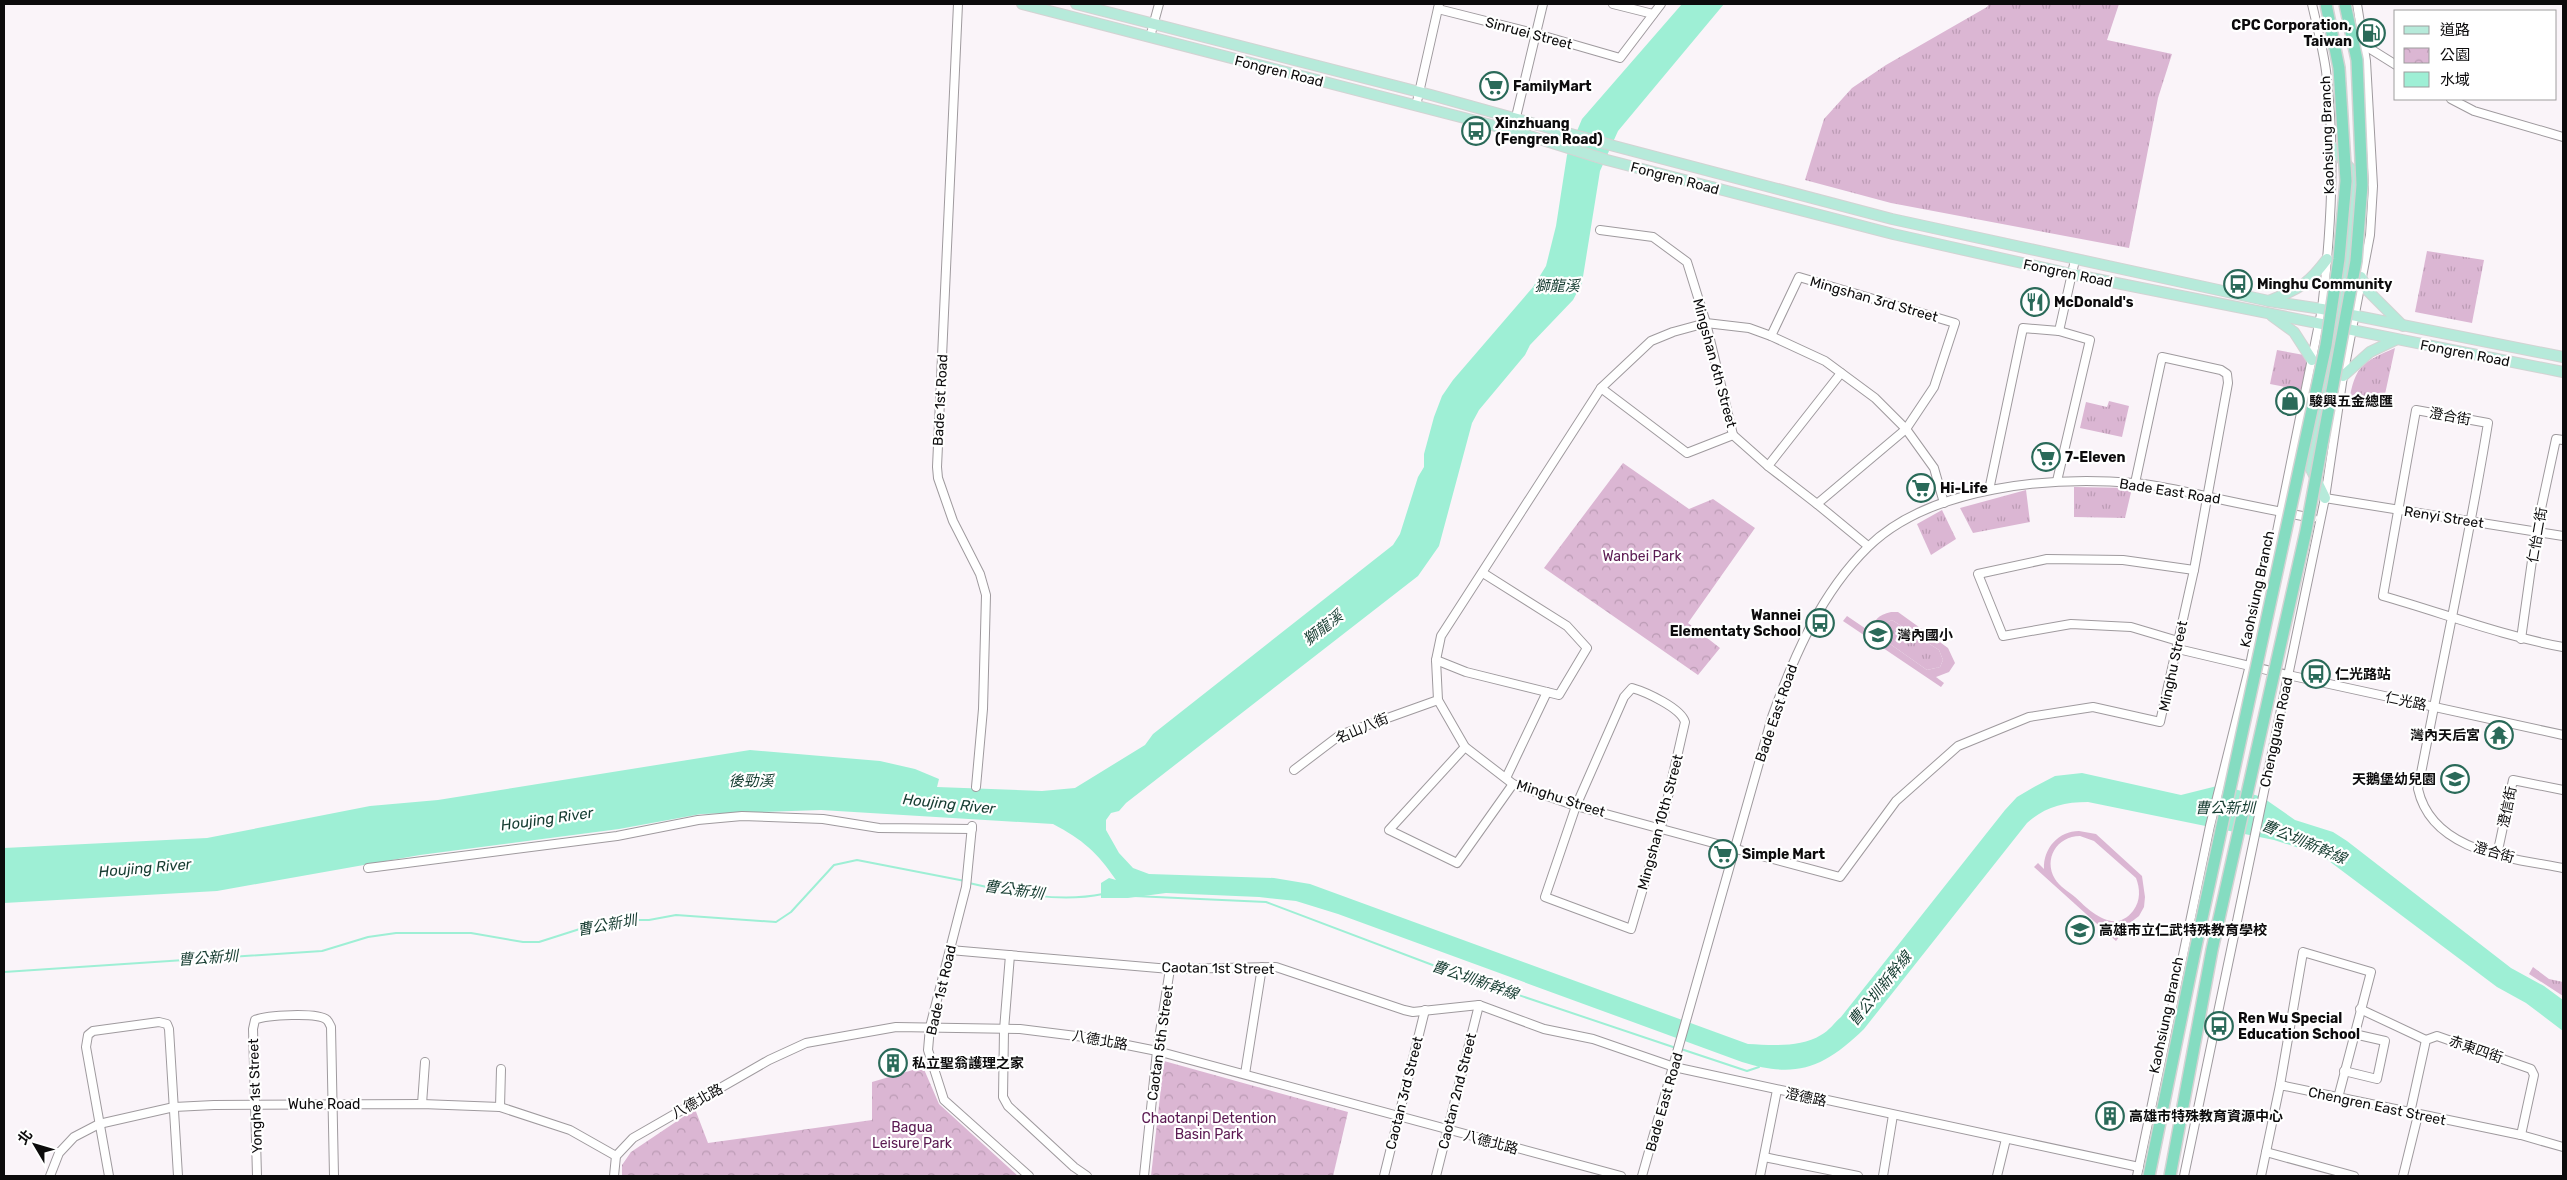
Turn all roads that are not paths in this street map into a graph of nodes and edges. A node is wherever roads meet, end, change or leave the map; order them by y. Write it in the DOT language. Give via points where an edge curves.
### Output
graph roads {
  1 [pos="958,4"];
  2 [pos="1022,4"];
  3 [pos="1076,4"];
  4 [pos="1159,4"];
  5 [pos="1543,4"];
  6 [pos="1618,4"];
  7 [pos="1661,4"];
  8 [pos="2312,4"];
  9 [pos="2326,4"];
  10 [pos="2345,4"];
  11 [pos="2357,4"];
  12 [pos="1438,6"];
  13 [pos="1653,14"];
  14 [pos="1154,23"];
  15 [pos="1537,34"];
  16 [pos="1150,37"];
  17 [pos="2364,46"];
  18 [pos="2394,64"];
  19 [pos="1419,91"];
  20 [pos="2453,100"];
  21 [pos="1416,106"];
  22 [pos="1516,117"];
  23 [pos="2559,135"];
  24 [pos="2330,145"];
  25 [pos="1600,230"];
  26 [pos="2327,259"];
  27 [pos="2074,260"];
  28 [pos="2071,274"];
  29 [pos="2361,277"];
  30 [pos="2269,301"];
  31 [pos="2322,309"];
  32 [pos="2265,312"];
  33 [pos="2337,312"];
  34 [pos="2354,316"];
  35 [pos="1706,323"];
  36 [pos="2319,323"];
  37 [pos="2402,326"];
  38 [pos="2344,329"];
  39 [pos="2059,332"];
  40 [pos="1771,336"];
  41 [pos="2394,340"];
  42 [pos="2563,357"];
  43 [pos="2312,360"];
  44 [pos="2563,372"];
  45 [pos="1841,373"];
  46 [pos="2343,376"];
  47 [pos="1601,388"];
  48 [pos="1906,429"];
  49 [pos="1734,435"];
  50 [pos="2563,440"];
  51 [pos="1768,466"];
  52 [pos="2056,481"];
  53 [pos="2135,483"];
  54 [pos="1989,490"];
  55 [pos="2206,496"];
  56 [pos="2325,498"];
  57 [pos="1944,503"];
  58 [pos="1817,504"];
  59 [pos="2399,510"];
  60 [pos="2279,512"];
  61 [pos="2320,519"];
  62 [pos="2472,522"];
  63 [pos="2536,532"];
  64 [pos="2563,536"];
  65 [pos="1868,546"];
  66 [pos="2194,570"];
  67 [pos="1483,573"];
  68 [pos="2452,616"];
  69 [pos="2520,640"];
  70 [pos="2178,645"];
  71 [pos="2563,647"];
  72 [pos="1436,660"];
  73 [pos="2250,665"];
  74 [pos="2288,676"];
  75 [pos="1547,692"];
  76 [pos="1438,700"];
  77 [pos="2434,707"];
  78 [pos="2563,735"];
  79 [pos="1465,747"];
  80 [pos="1294,770"];
  81 [pos="1506,778"];
  82 [pos="1513,784"];
  83 [pos="976,787"];
  84 [pos="2563,790"];
  85 [pos="1576,806"];
  86 [pos="1661,827"];
  87 [pos="1734,848"];
  88 [pos="2497,855"];
  89 [pos="368,868"];
  90 [pos="2563,868"];
  91 [pos="950,950"];
  92 [pos="1010,955"];
  93 [pos="1262,967"];
  94 [pos="1170,969"];
  95 [pos="1479,1005"];
  96 [pos="2360,1009"];
  97 [pos="1425,1010"];
  98 [pos="930,1027"];
  99 [pos="1004,1030"];
  100 [pos="2354,1034"];
  101 [pos="2426,1040"];
  102 [pos="1157,1051"];
  103 [pos="425,1062"];
  104 [pos="1674,1067"];
  105 [pos="501,1068"];
  106 [pos="2344,1071"];
  107 [pos="1245,1074"];
  108 [pos="2280,1085"];
  109 [pos="1778,1090"];
  110 [pos="2338,1098"];
  111 [pos="255,1104"];
  112 [pos="422,1104"];
  113 [pos="334,1105"];
  114 [pos="500,1107"];
  115 [pos="174,1108"];
  116 [pos="2414,1114"];
  117 [pos="1893,1116"];
  118 [pos="1399,1117"];
  119 [pos="99,1124"];
  120 [pos="1447,1130"];
  121 [pos="2521,1135"];
  122 [pos="2006,1139"];
  123 [pos="2563,1147"];
  124 [pos="2266,1152"];
  125 [pos="616,1156"];
  126 [pos="1764,1158"];
  127 [pos="2139,1167"];
  128 [pos="50,1176"];
  129 [pos="109,1176"];
  130 [pos="178,1176"];
  131 [pos="258,1176"];
  132 [pos="334,1176"];
  133 [pos="614,1176"];
  134 [pos="1029,1176"];
  135 [pos="1087,1176"];
  136 [pos="1144,1176"];
  137 [pos="1384,1176"];
  138 [pos="1436,1176"];
  139 [pos="1621,1176"];
  140 [pos="1642,1176"];
  141 [pos="1760,1176"];
  142 [pos="1858,1176"];
  143 [pos="1882,1176"];
  144 [pos="1997,1176"];
  145 [pos="2137,1176"];
  146 [pos="2149,1176"];
  147 [pos="2170,1176"];
  148 [pos="2184,1176"];
  149 [pos="2261,1176"];
  150 [pos="2354,1176"];
  151 [pos="2403,1176"];
  1 -- 83 [label="street, Bade 1st Road" via="937,467 953,521 980,574 986,595 983,709"];
  2 -- 16 [label="main road, Fongren Road"];
  3 -- 14 [label="main road, Fongren Road"];
  4 -- 14 [label="street"];
  5 -- 15 [label="street"];
  6 -- 13 [label="street"];
  7 -- 13 [label="street"];
  8 -- 24 [label="street" via="2326,72"];
  9 -- 146 [label="highway, Kaohsiung Branch, bridge" via="2339,68 2346,181 2339,259 2326,345"];
  10 -- 147 [label="highway, bridge" via="2358,79 2362,185 2356,261 2306,531 2212,950"];
  11 -- 17 [label="street, Chengguan Road"];
  12 -- 15 [label="street, Sinruei Street"];
  12 -- 19 [label="street"];
  13 -- 15 [label="street, Sinruei Street" via="1620,58"];
  14 -- 16 [label="street"];
  14 -- 19 [label="main road, Fongren Road"];
  15 -- 22 [label="street"];
  16 -- 21 [label="main road, Fongren Road"];
  17 -- 18 [label="street"];
  17 -- 29 [label="street, Chengguan Road" via="2373,186 2370,235"];
  19 -- 21 [label="street"];
  19 -- 22 [label="main road, Fongren Road"];
  20 -- 23 [label="street" via="2474,111"];
  21 -- 28 [label="main road, Fongren Road" via="1507,129 1607,160 1893,234"];
  22 -- 27 [label="main road, Fongren Road" via="1892,219"];
  24 -- 26 [label="street"];
  24 -- 33 [label="main road" via="2353,172 2350,227"];
  25 -- 35 [label="street, Mingshan 6th Street" via="1652,237 1687,262"];
  26 -- 30 [label="main road" via="2313,278 2300,288"];
  26 -- 31 [label="street"];
  27 -- 28 [label="street"];
  27 -- 30 [label="main road, Fongren Road"];
  28 -- 32 [label="main road, Fongren Road"];
  28 -- 39 [label="street"];
  29 -- 34 [label="street, Chengguan Road"];
  29 -- 37 [label="main road" via="2368,291"];
  30 -- 31 [label="main road, Fongren Road"];
  31 -- 33 [label="main road, Fongren Road"];
  31 -- 36 [label="street"];
  32 -- 36 [label="main road, Fongren Road"];
  32 -- 43 [label="main road" via="2294,332"];
  33 -- 34 [label="main road, Fongren Road"];
  33 -- 38 [label="main road"];
  34 -- 37 [label="main road, Fongren Road"];
  34 -- 38 [label="street, Chengguan Road"];
  35 -- 40 [label="street, Minghu Street" via="1749,328"];
  35 -- 47 [label="street, Minghu Street" via="1651,341"];
  35 -- 49 [label="street, Mingshan 6th Street"];
  36 -- 38 [label="main road, Fongren Road"];
  36 -- 43 [label="street"];
  37 -- 42 [label="main road, Fongren Road"];
  38 -- 41 [label="main road, Fongren Road"];
  38 -- 46 [label="street, Chengguan Road"];
  38 -- 56 [label="main road" via="2308,465"];
  39 -- 52 [label="street" via="2090,340"];
  39 -- 54 [label="street" via="2024,328"];
  40 -- 45 [label="street, Minghu Street"];
  40 -- 48 [label="street, Mingshan 3rd Street" via="1799,277 1956,323 1934,388"];
  41 -- 44 [label="main road, Fongren Road"];
  41 -- 46 [label="main road" via="2370,352"];
  43 -- 60 [label="street"];
  45 -- 48 [label="street, Minghu Street" via="1875,398"];
  45 -- 51 [label="street"];
  46 -- 56 [label="street, Chengguan Road"];
  47 -- 49 [label="street, Mingshan 6th Street" via="1687,452"];
  47 -- 67 [label="street, Minghu Street"];
  48 -- 57 [label="street, Minghu Street" via="1934,468"];
  48 -- 58 [label="street"];
  49 -- 51 [label="street"];
  50 -- 63 [label="street, 仁怡二街" via="2556,439"];
  51 -- 58 [label="street"];
  52 -- 53 [label="street, Bade East Road"];
  52 -- 54 [label="street, Bade East Road"];
  53 -- 55 [label="street, Bade East Road"];
  53 -- 55 [label="street, Minghu Street" via="2162,357 2227,374 2228,383"];
  54 -- 57 [label="street, Bade East Road"];
  55 -- 60 [label="street, Bade East Road"];
  55 -- 66 [label="street, Minghu Street"];
  56 -- 59 [label="street, Renyi Street"];
  56 -- 61 [label="street, Chengguan Road"];
  57 -- 65 [label="street, Bade East Road" via="1900,523"];
  58 -- 65 [label="street"];
  59 -- 62 [label="street, Renyi Street"];
  59 -- 62 [label="street, 澄合街" via="2416,410 2445,414 2488,423"];
  59 -- 68 [label="street, 澄合街" via="2383,596"];
  60 -- 61 [label="street, Bade East Road"];
  60 -- 73 [label="street"];
  61 -- 74 [label="street, Chengguan Road"];
  62 -- 63 [label="street, Renyi Street"];
  62 -- 68 [label="street, 澄合街"];
  63 -- 64 [label="street, Renyi Street"];
  63 -- 69 [label="street, 仁怡二街"];
  65 -- 87 [label="street, Bade East Road" via="1816,616 1788,671"];
  66 -- 70 [label="street, Minghu Street"];
  66 -- 70 [label="street, 仁光路" via="2124,560 2047,559 1978,574 2003,636 2071,624 2131,627"];
  67 -- 72 [label="street, Minghu Street" via="1440,636"];
  67 -- 75 [label="street" via="1567,626 1587,648 1559,695"];
  68 -- 69 [label="street"];
  68 -- 77 [label="street, 澄合街"];
  69 -- 71 [label="street"];
  70 -- 73 [label="street, 仁光路"];
  70 -- 87 [label="street, Minghu Street" via="2160,722 2093,707 2030,716 1958,746 1896,801 1840,877"];
  72 -- 75 [label="street" via="1466,672"];
  72 -- 76 [label="street, Minghu Street"];
  73 -- 74 [label="street, 仁光路"];
  73 -- 127 [label="street" via="2210,826"];
  74 -- 77 [label="street, 仁光路"];
  74 -- 148 [label="street, Chengguan Road"];
  75 -- 81 [label="street"];
  76 -- 79 [label="street, Minghu Street"];
  76 -- 80 [label="street, 名山八街" via="1340,735"];
  77 -- 78 [label="street, 仁光路"];
  77 -- 88 [label="street, 澄合街" via="2418,789 2422,806 2447,832 2472,848"];
  79 -- 81 [label="street, Minghu Street"];
  79 -- 82 [label="street" via="1389,830 1457,863"];
  81 -- 82 [label="street, Minghu Street"];
  82 -- 85 [label="street, Minghu Street"];
  84 -- 88 [label="street, 澄信街" via="2512,780"];
  85 -- 86 [label="street, Minghu Street"];
  85 -- 86 [label="street, Mingshan 10th Street" via="1545,897 1631,929"];
  85 -- 86 [label="street, Mingshan 10th Street" via="1624,698 1632,688 1675,709 1685,722"];
  86 -- 87 [label="street, Minghu Street"];
  87 -- 104 [label="street, Bade East Road"];
  88 -- 90 [label="street, 澄合街"];
  89 -- 91 [label="street, Bade 1st Road" via="617,836 698,820 742,816 823,819 879,828 972,827 966,888"];
  91 -- 92 [label="street, Caotan 1st Street"];
  91 -- 98 [label="street, Bade 1st Road"];
  92 -- 94 [label="street, Caotan 1st Street"];
  92 -- 99 [label="street"];
  93 -- 94 [label="street, Caotan 1st Street"];
  93 -- 97 [label="street, Caotan 1st Street" via="1276,968 1404,1010"];
  93 -- 107 [label="street"];
  94 -- 102 [label="street, Caotan 5th Street"];
  95 -- 97 [label="street, Caotan 1st Street"];
  95 -- 104 [label="street, 澄德路" via="1544,1029 1593,1039"];
  95 -- 120 [label="street, Caotan 2nd Street"];
  96 -- 100 [label="street"];
  96 -- 101 [label="street"];
  96 -- 108 [label="street" via="2371,972 2302,952"];
  97 -- 118 [label="street, Caotan 3rd Street"];
  98 -- 99 [label="street, 八德北路"];
  98 -- 125 [label="street, 八德北路" via="882,1028 806,1043 688,1105 633,1138"];
  98 -- 134 [label="street, Bade 1st Road" via="928,1050 944,1100"];
  99 -- 102 [label="street, 八德北路" via="1092,1038"];
  99 -- 135 [label="street" via="1003,1098"];
  100 -- 106 [label="street"];
  100 -- 106 [label="street" via="2385,1041 2376,1078"];
  101 -- 116 [label="street"];
  101 -- 121 [label="street, 赤東四街" via="2437,1036 2531,1069 2534,1076"];
  102 -- 107 [label="street, 八德北路"];
  102 -- 136 [label="street, Caotan 5th Street"];
  103 -- 112 [label="street"];
  104 -- 109 [label="street, 澄德路"];
  104 -- 140 [label="street, Bade East Road"];
  105 -- 114 [label="street"];
  106 -- 110 [label="street"];
  107 -- 118 [label="street, 八德北路"];
  108 -- 110 [label="street, Chengren East Street"];
  108 -- 124 [label="street"];
  109 -- 117 [label="street, 澄德路"];
  109 -- 126 [label="street"];
  110 -- 116 [label="street, Chengren East Street"];
  111 -- 113 [label="street, Wuhe Road"];
  111 -- 113 [label="street, Yonghe 1st Street" via="255,1020 264,1016 318,1016 328,1020 332,1027"];
  111 -- 115 [label="street, Wuhe Road"];
  111 -- 131 [label="street, Yonghe 1st Street"];
  112 -- 113 [label="street, Wuhe Road"];
  112 -- 114 [label="street, Wuhe Road"];
  113 -- 132 [label="street"];
  114 -- 125 [label="street, Wuhe Road" via="570,1130"];
  115 -- 119 [label="street, Wuhe Road"];
  115 -- 119 [label="street" via="167,1024 159,1022 93,1031 88,1035 86,1044"];
  115 -- 130 [label="street"];
  116 -- 121 [label="street, Chengren East Street"];
  116 -- 151 [label="street"];
  117 -- 122 [label="street, 澄德路"];
  117 -- 143 [label="street"];
  118 -- 120 [label="street, 八德北路"];
  118 -- 137 [label="street, Caotan 3rd Street"];
  119 -- 128 [label="street, Wuhe Road" via="74,1137 59,1153"];
  119 -- 129 [label="street"];
  120 -- 138 [label="street, Caotan 2nd Street"];
  120 -- 139 [label="street, 八德北路"];
  121 -- 123 [label="street, Chengren East Street"];
  122 -- 127 [label="street, 澄德路"];
  122 -- 144 [label="street"];
  124 -- 149 [label="street"];
  124 -- 150 [label="street"];
  125 -- 133 [label="street"];
  126 -- 141 [label="street"];
  126 -- 142 [label="street"];
  127 -- 145 [label="street"];
}
